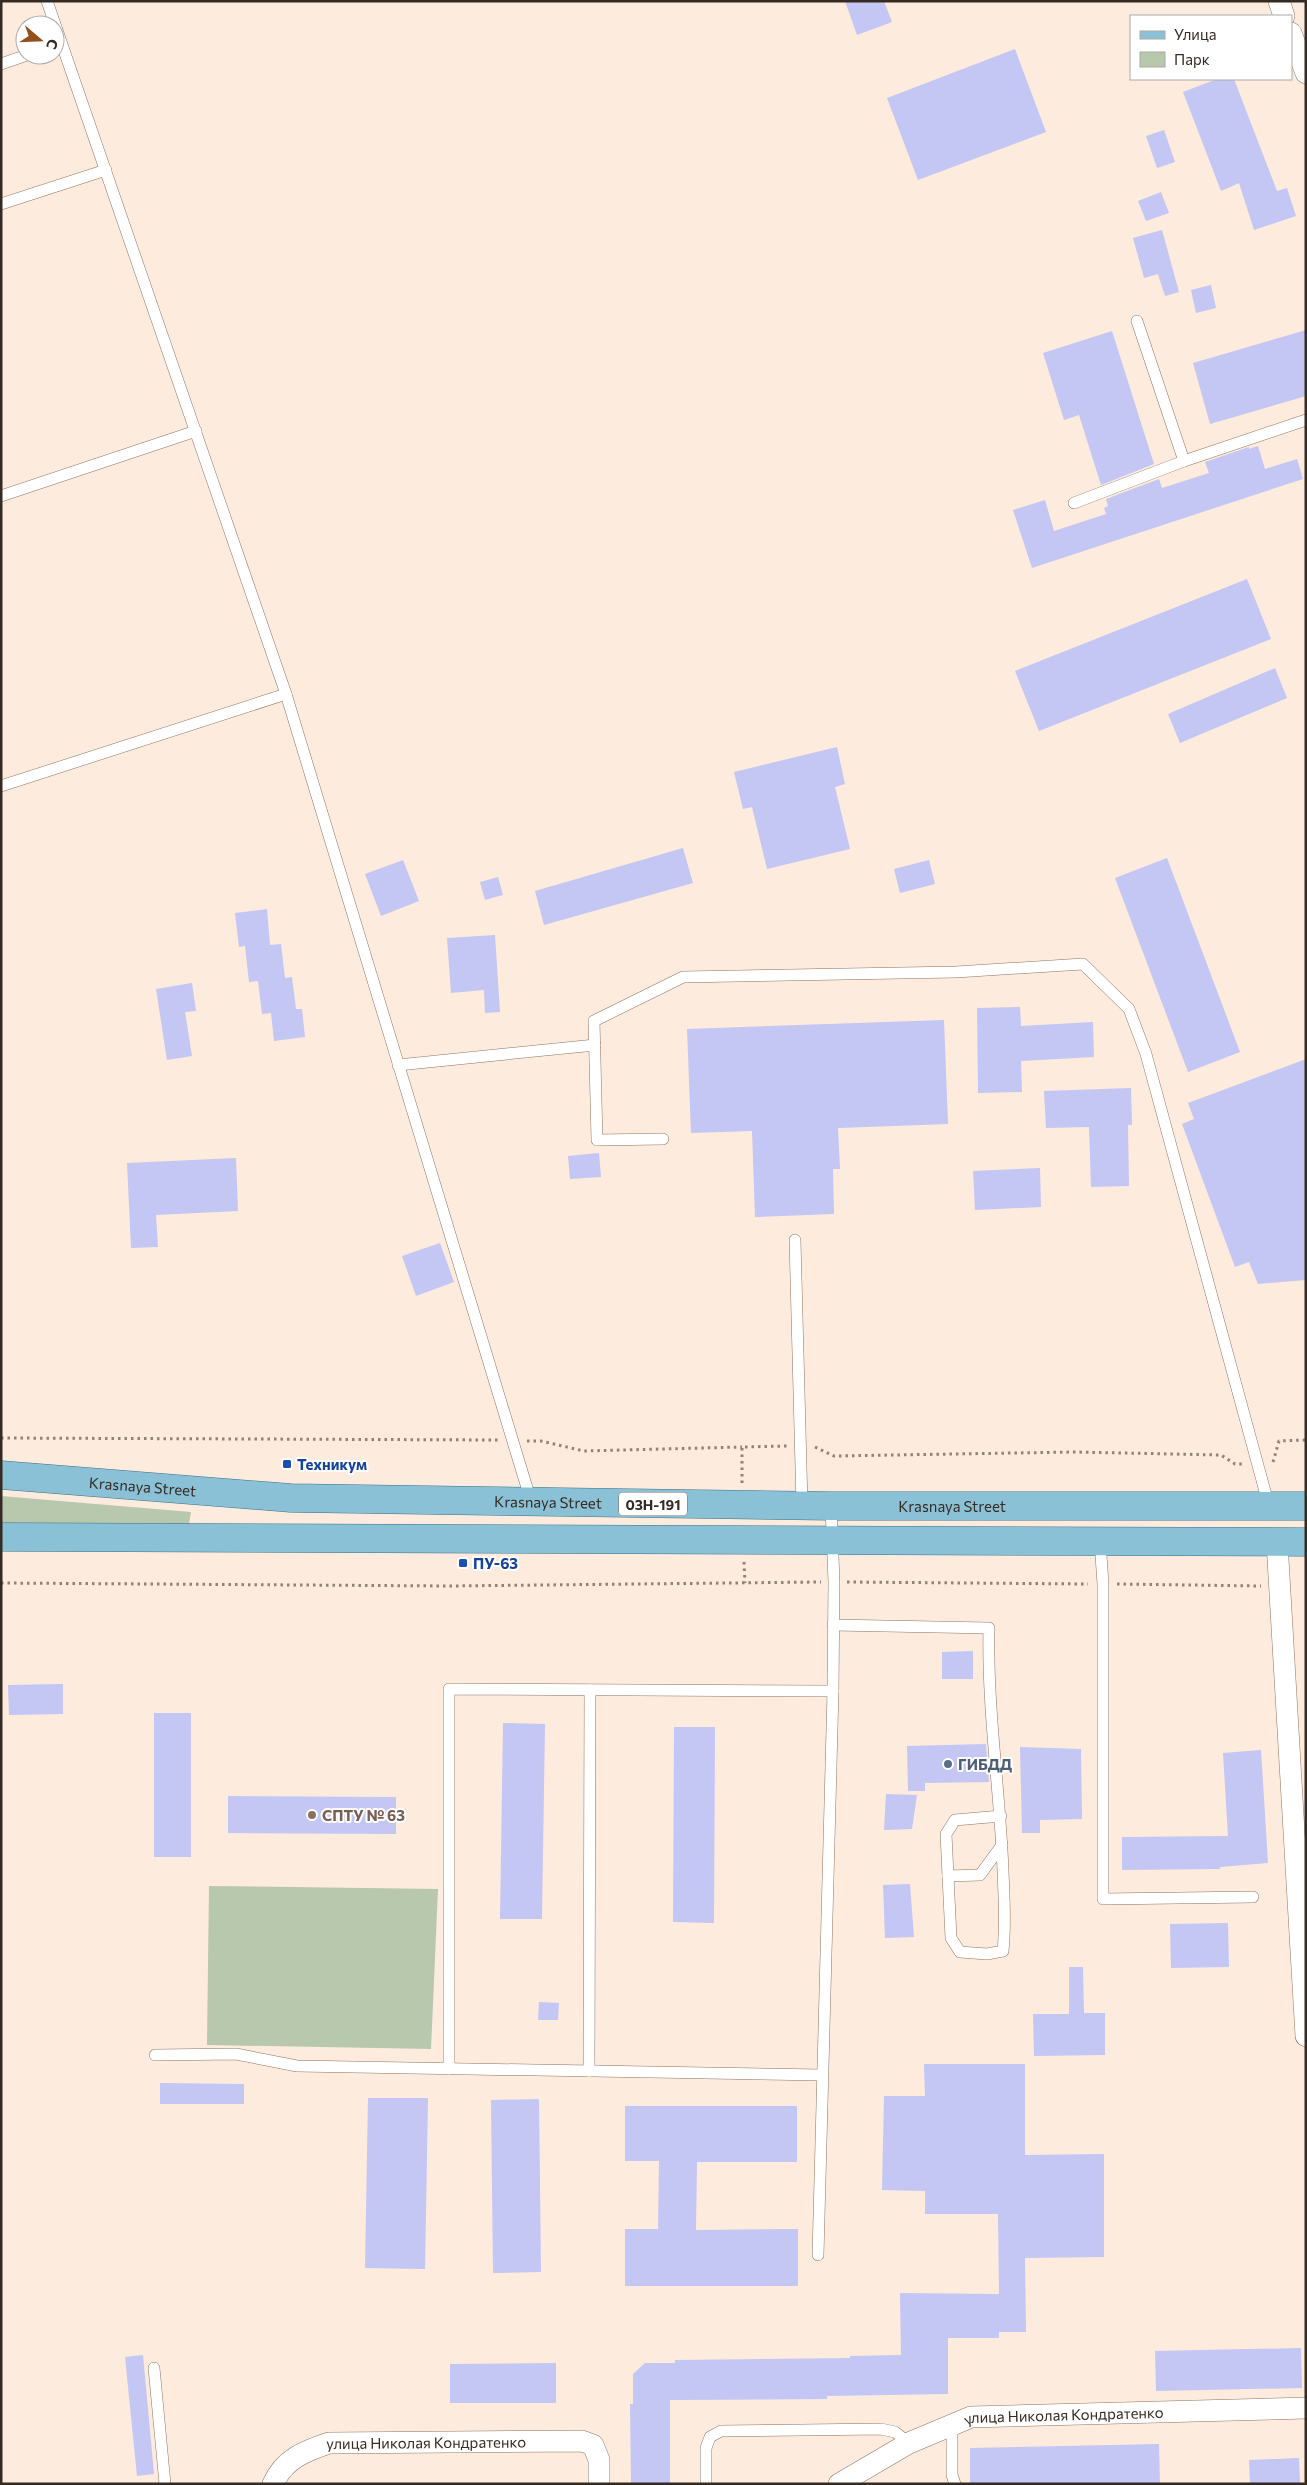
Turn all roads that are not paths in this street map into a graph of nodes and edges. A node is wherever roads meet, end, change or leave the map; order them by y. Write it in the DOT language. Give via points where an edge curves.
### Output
graph roads {
  1 [pos="47,1"];
  2 [pos="1279,1"];
  3 [pos="51,15"];
  4 [pos="1284,15"];
  5 [pos="1292,36"];
  6 [pos="15,59"];
  7 [pos="65,62"];
  8 [pos="1,64"];
  9 [pos="1306,73"];
  10 [pos="106,170"];
  11 [pos="1,204"];
  12 [pos="1137,322"];
  13 [pos="1306,420"];
  14 [pos="196,431"];
  15 [pos="1184,461"];
  16 [pos="1,496"];
  17 [pos="1074,503"];
  18 [pos="286,694"];
  19 [pos="1,786"];
  20 [pos="595,1046"];
  21 [pos="398,1064"];
  22 [pos="663,1138"];
  23 [pos="794,1240"];
  24 [pos="1,1475"];
  25 [pos="532,1503"];
  26 [pos="802,1505"];
  27 [pos="831,1506"];
  28 [pos="1269,1506"];
  29 [pos="1306,1506"];
  30 [pos="1,1536"];
  31 [pos="832,1538"];
  32 [pos="1100,1541"];
  33 [pos="1277,1542"];
  34 [pos="1306,1542"];
  35 [pos="833,1625"];
  36 [pos="590,1690"];
  37 [pos="833,1691"];
  38 [pos="1001,1816"];
  39 [pos="1002,1845"];
  40 [pos="948,1876"];
  41 [pos="1253,1897"];
  42 [pos="1306,2036"];
  43 [pos="155,2055"];
  44 [pos="449,2069"];
  45 [pos="589,2071"];
  46 [pos="822,2075"];
  47 [pos="818,2255"];
  48 [pos="154,2368"];
  49 [pos="1306,2408"];
  50 [pos="952,2424"];
  51 [pos="909,2443"];
  52 [pos="165,2484"];
  53 [pos="273,2484"];
  54 [pos="599,2484"];
  55 [pos="706,2484"];
  56 [pos="839,2484"];
  57 [pos="955,2484"];
  1 -- 3 [label="lane"];
  2 -- 4 [label="street"];
  5 -- 9 [label="street"];
  6 -- 8 [label="lane"];
  7 -- 10 [label="lane"];
  10 -- 11 [label="lane"];
  10 -- 14 [label="lane"];
  12 -- 15 [label="lane"];
  13 -- 15 [label="lane"];
  14 -- 16 [label="lane"];
  14 -- 18 [label="lane"];
  15 -- 17 [label="lane"];
  18 -- 19 [label="lane"];
  18 -- 21 [label="lane"];
  20 -- 21 [label="lane"];
  20 -- 22 [label="lane" via="598,1140"];
  20 -- 28 [label="lane" via="594,1021 683,977 956,972 1083,964 1129,1009 1146,1054"];
  21 -- 25 [label="lane"];
  23 -- 26 [label="lane"];
  24 -- 25 [label="main road, Krasnaya Street / 03Н-191" via="291,1498"];
  25 -- 26 [label="main road, Krasnaya Street / 03Н-191"];
  26 -- 27 [label="main road, Krasnaya Street / 03Н-191"];
  27 -- 28 [label="main road, Krasnaya Street / 03Н-191"];
  27 -- 31 [label="lane"];
  28 -- 29 [label="main road, Krasnaya Street / 03Н-191"];
  30 -- 31 [label="main road" via="531,1540"];
  31 -- 32 [label="main road"];
  31 -- 35 [label="lane"];
  32 -- 33 [label="main road"];
  32 -- 41 [label="lane" via="1103,1584 1103,1899"];
  33 -- 34 [label="main road"];
  33 -- 42 [label="street"];
  35 -- 37 [label="lane"];
  35 -- 38 [label="lane" via="989,1628"];
  36 -- 37 [label="lane"];
  36 -- 44 [label="lane" via="450,1689"];
  36 -- 45 [label="lane"];
  37 -- 46 [label="lane"];
  38 -- 39 [label="lane"];
  38 -- 40 [label="lane" via="955,1820 946,1834"];
  39 -- 40 [label="lane" via="980,1875"];
  39 -- 40 [label="lane" via="1003,1951 987,1954 960,1952 951,1938"];
  43 -- 44 [label="lane" via="236,2054 297,2066"];
  44 -- 45 [label="lane"];
  45 -- 46 [label="lane"];
  46 -- 47 [label="lane"];
  48 -- 52 [label="lane"];
  49 -- 50 [label="street, улица Николая Кондратенко" via="971,2417"];
  50 -- 51 [label="street, улица Николая Кондратенко"];
  50 -- 57 [label="lane" via="952,2475"];
  51 -- 55 [label="lane" via="895,2432 881,2428 721,2431 710,2436 706,2448"];
  51 -- 56 [label="street, улица Николая Кондратенко"];
  53 -- 54 [label="street, улица Николая Кондратенко" via="288,2461 330,2443 582,2441 593,2446 599,2460"];
}
